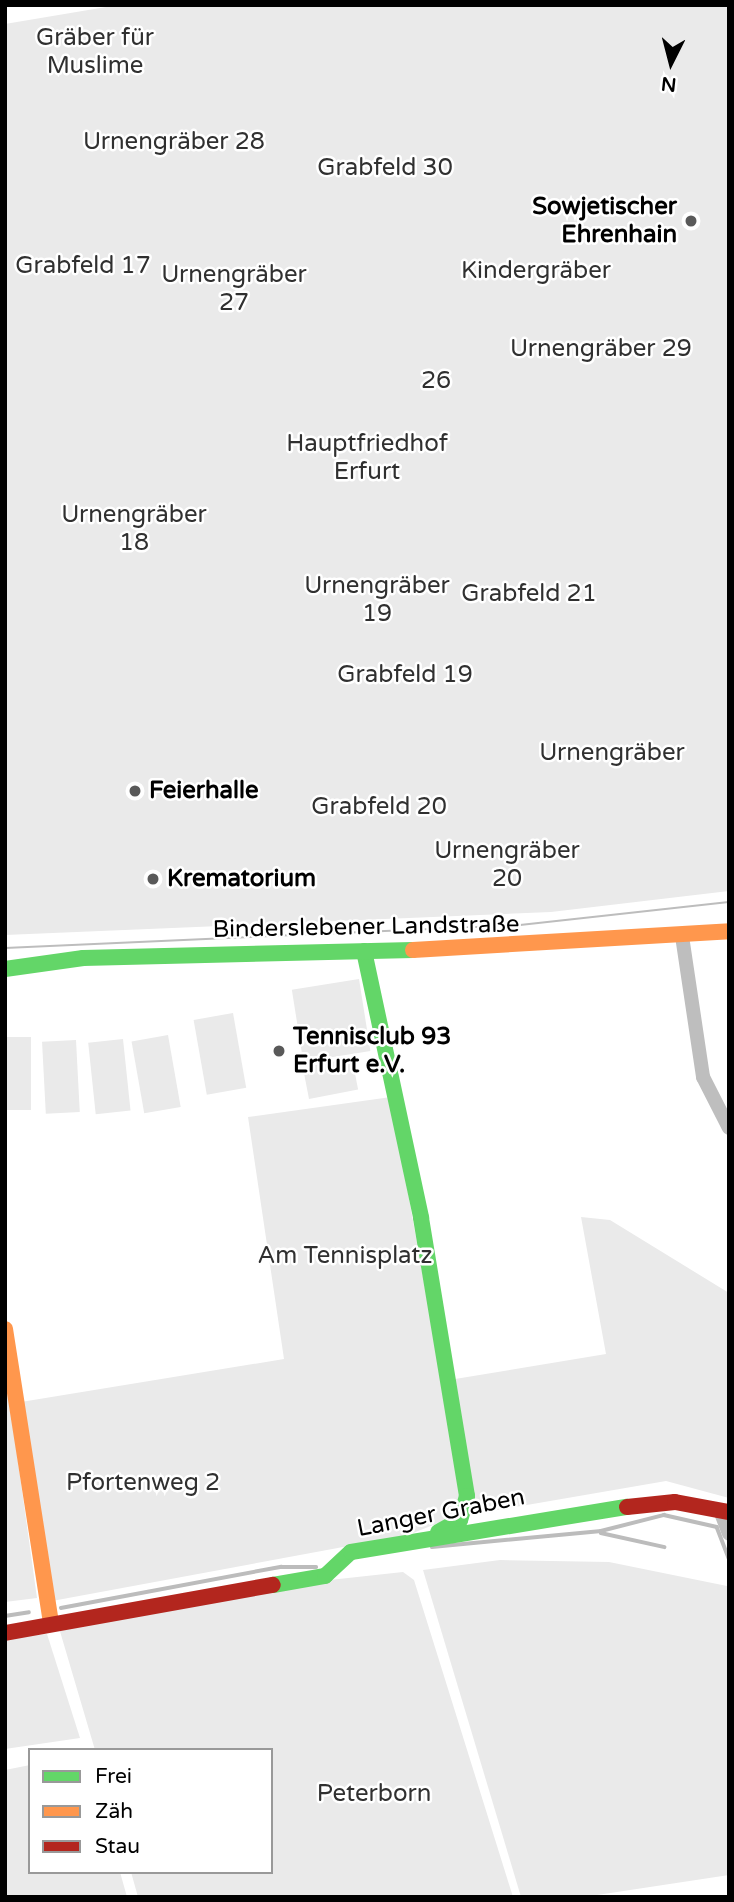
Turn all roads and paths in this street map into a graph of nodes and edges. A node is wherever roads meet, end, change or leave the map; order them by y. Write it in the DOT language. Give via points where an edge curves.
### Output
graph roads {
  1 [pos="729,931"];
  2 [pos="682,936"];
  3 [pos="364,951"];
  4 [pos="5,969"];
  5 [pos="729,1128"];
  6 [pos="5,1329"];
  7 [pos="725,1513"];
  8 [pos="729,1534"];
  9 [pos="418,1544"];
  10 [pos="51,1623"];
  11 [pos="5,1633"];
  1 -- 2 [label="street, Binderslebener Landstraße"];
  2 -- 3 [label="street, Binderslebener Landstraße"];
  2 -- 5 [label="street" via="703,1077"];
  3 -- 4 [label="street, Binderslebener Landstraße" via="83,958"];
  3 -- 9 [label="street" via="418,1205 467,1496 460,1520"];
  6 -- 10 [label="street"];
  7 -- 8 [label="street"];
  7 -- 9 [label="street, Langer Graben" via="675,1502 622,1506"];
  9 -- 10 [label="street, Langer Graben" via="351,1552 325,1576"];
  10 -- 11 [label="street, Langer Graben"];
}
